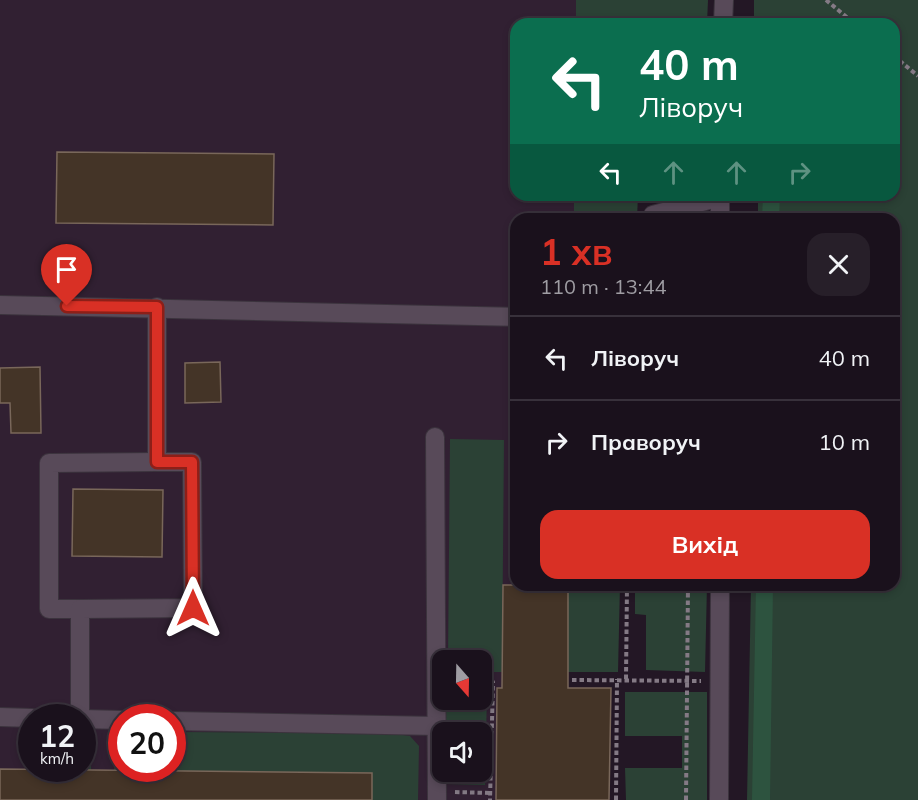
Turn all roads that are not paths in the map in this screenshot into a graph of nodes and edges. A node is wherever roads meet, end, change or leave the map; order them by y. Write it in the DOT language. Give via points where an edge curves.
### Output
graph roads {
  1 [pos="724,0"];
  2 [pos="723,18"];
  3 [pos="702,201"];
  4 [pos="660,213"];
  5 [pos="0,305"];
  6 [pos="157,307"];
  7 [pos="510,317"];
  8 [pos="435,436"];
  9 [pos="157,462"];
  10 [pos="720,591"];
  11 [pos="80,609"];
  12 [pos="81,704"];
  13 [pos="0,717"];
  14 [pos="18,718"];
  15 [pos="186,721"];
  16 [pos="437,722"];
  17 [pos="432,726"];
  18 [pos="719,800"];
  1 -- 2 [label="street"];
  3 -- 4 [label="street"];
  5 -- 6 [label="street"];
  6 -- 7 [label="street"];
  6 -- 9 [label="street"];
  8 -- 16 [label="street"];
  9 -- 11 [label="street" via="49,462 49,609"];
  9 -- 11 [label="street" via="192,462 193,608"];
  10 -- 18 [label="street"];
  11 -- 12 [label="street"];
  13 -- 14 [label="street"];
  15 -- 17 [label="street"];
}
